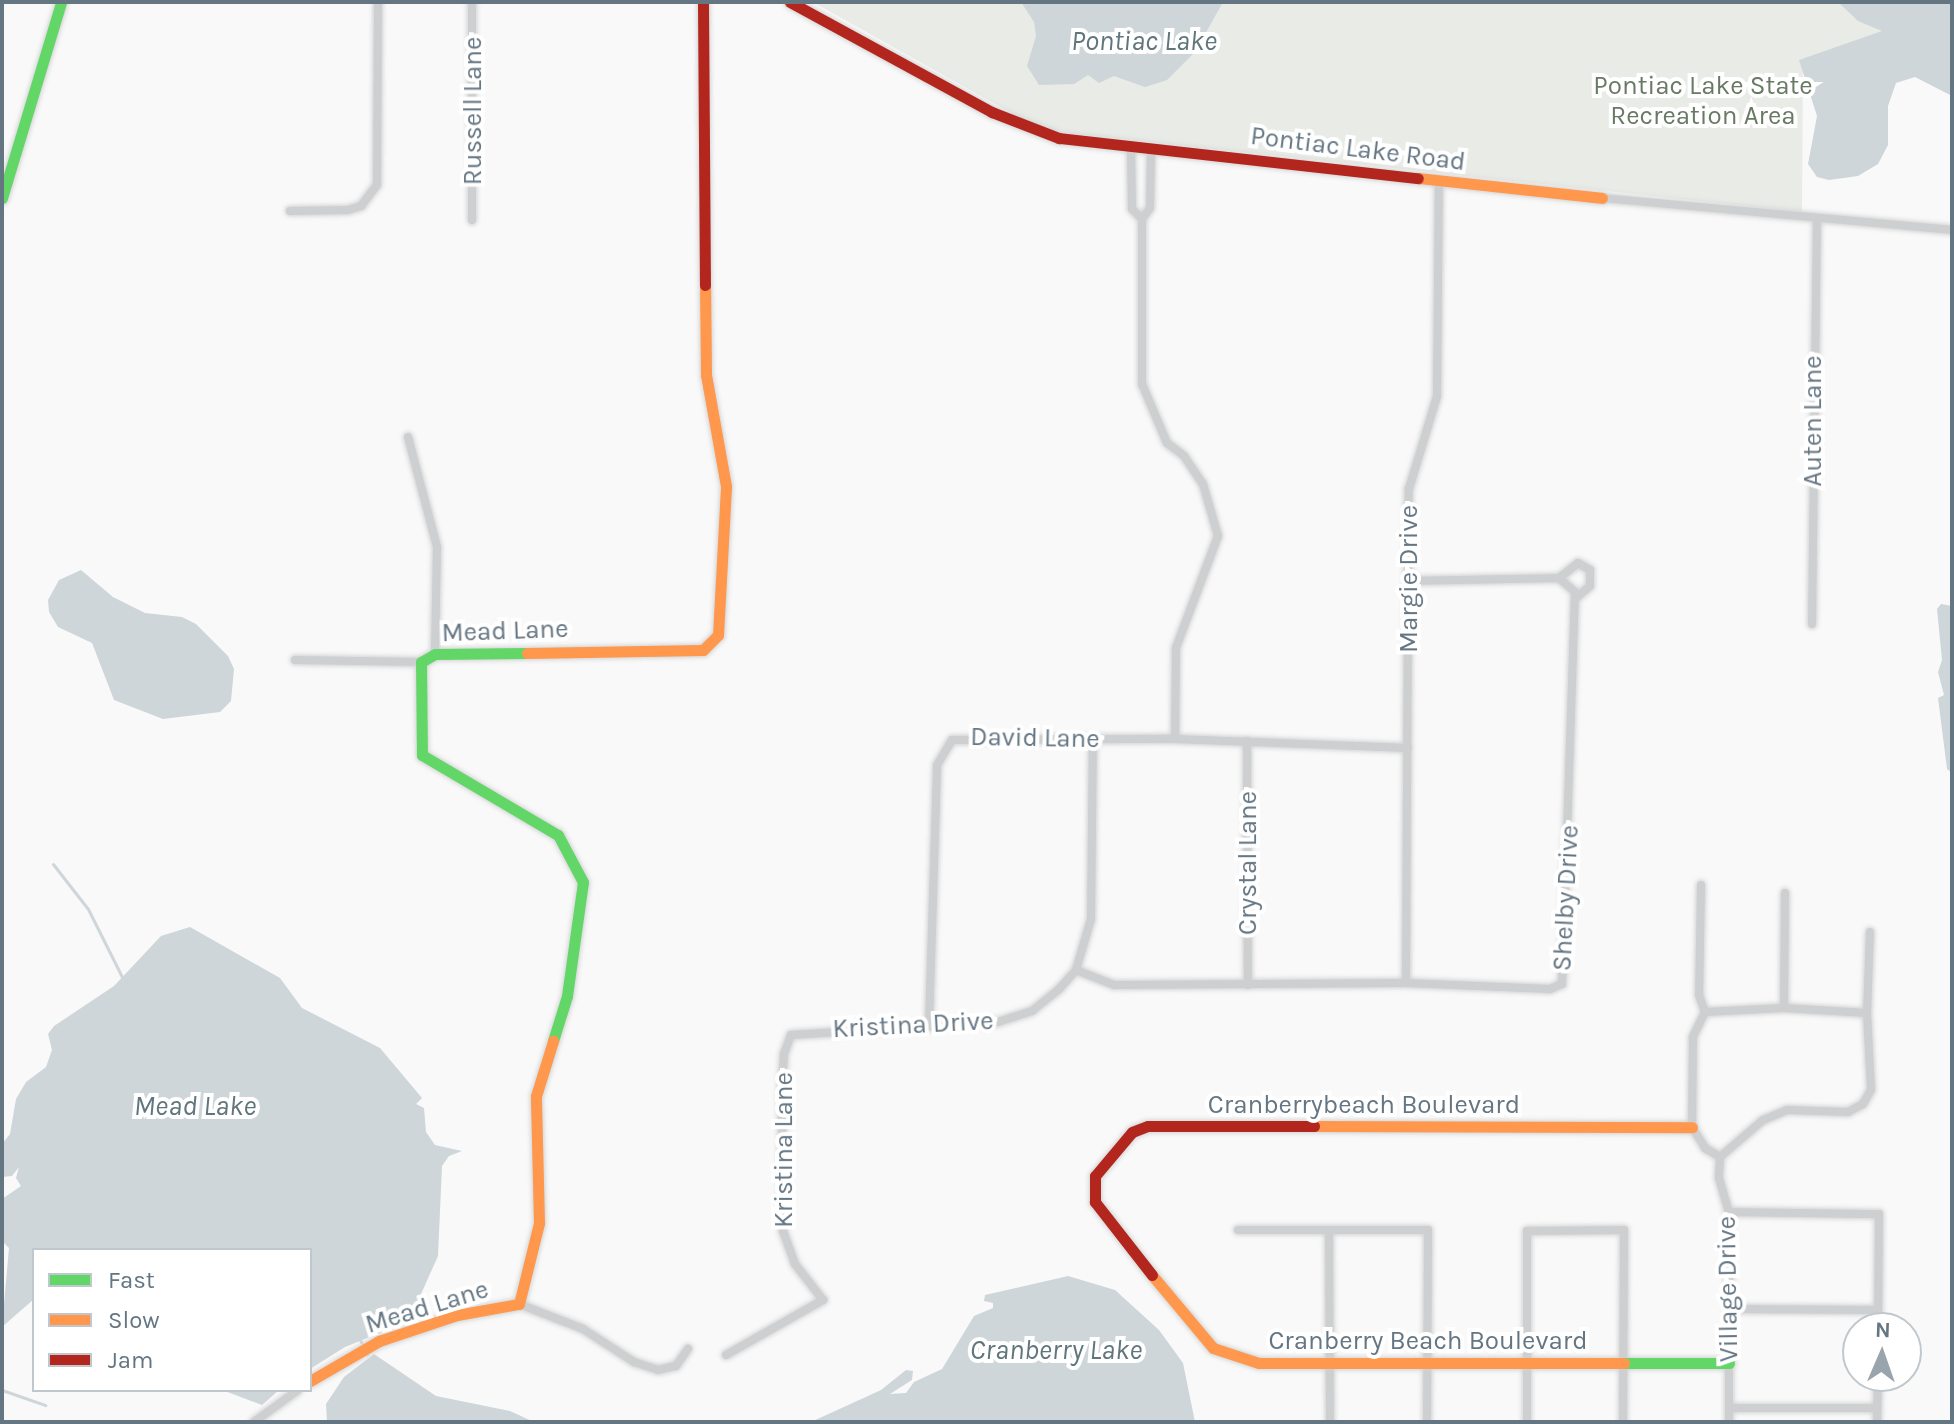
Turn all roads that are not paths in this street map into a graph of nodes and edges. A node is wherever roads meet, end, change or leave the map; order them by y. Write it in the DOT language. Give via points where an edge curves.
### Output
graph roads {
  1 [pos="61,2"];
  2 [pos="378,2"];
  3 [pos="472,2"];
  4 [pos="703,2"];
  5 [pos="790,2"];
  6 [pos="1131,148"];
  7 [pos="1151,151"];
  8 [pos="1439,181"];
  9 [pos="2,198"];
  10 [pos="1602,198"];
  11 [pos="290,211"];
  12 [pos="1142,219"];
  13 [pos="1817,219"];
  14 [pos="472,220"];
  15 [pos="1952,230"];
  16 [pos="408,437"];
  17 [pos="1559,578"];
  18 [pos="1409,581"];
  19 [pos="1576,598"];
  20 [pos="1812,624"];
  21 [pos="435,654"];
  22 [pos="295,660"];
  23 [pos="421,662"];
  24 [pos="1093,739"];
  25 [pos="1175,739"];
  26 [pos="1247,741"];
  27 [pos="1408,748"];
  28 [pos="1701,885"];
  29 [pos="1785,893"];
  30 [pos="1870,932"];
  31 [pos="1076,970"];
  32 [pos="1406,983"];
  33 [pos="1248,985"];
  34 [pos="1784,1008"];
  35 [pos="1705,1012"];
  36 [pos="1867,1013"];
  37 [pos="929,1024"];
  38 [pos="789,1038"];
  39 [pos="1692,1127"];
  40 [pos="1720,1157"];
  41 [pos="1099,1211"];
  42 [pos="1729,1212"];
  43 [pos="1238,1230"];
  44 [pos="1329,1231"];
  45 [pos="519,1304"];
  46 [pos="1729,1309"];
  47 [pos="1878,1310"];
  48 [pos="688,1349"];
  49 [pos="726,1355"];
  50 [pos="1330,1363"];
  51 [pos="1427,1363"];
  52 [pos="1526,1363"];
  53 [pos="1729,1363"];
  54 [pos="1624,1364"];
  55 [pos="312,1380"];
  56 [pos="295,1392"];
  57 [pos="1878,1392"];
  58 [pos="1729,1408"];
  59 [pos="1877,1408"];
  60 [pos="254,1422"];
  61 [pos="1330,1422"];
  62 [pos="1427,1422"];
  63 [pos="1527,1422"];
  64 [pos="1623,1422"];
  65 [pos="1729,1422"];
  66 [pos="1877,1422"];
  1 -- 9 [label="street"];
  2 -- 11 [label="street" via="377,185 361,206 348,210"];
  3 -- 14 [label="street, Russell Lane"];
  4 -- 21 [label="street, Mead Lane" via="706,375 726,486 718,635 703,650"];
  5 -- 6 [label="street, Pontiac Lake Road" via="1018,125 1059,138"];
  6 -- 7 [label="street, Pontiac Lake Road"];
  6 -- 12 [label="street" via="1132,209"];
  7 -- 8 [label="street, Pontiac Lake Road"];
  7 -- 12 [label="street" via="1150,208"];
  8 -- 10 [label="street, Pontiac Lake Road"];
  8 -- 18 [label="street, Margie Drive" via="1437,396 1412,471"];
  10 -- 13 [label="street, Pontiac Lake Road"];
  12 -- 25 [label="street" via="1146,405 1167,443 1184,456 1203,484 1218,536 1176,648"];
  13 -- 15 [label="street, Pontiac Lake Road"];
  13 -- 20 [label="street, Auten Lane"];
  16 -- 21 [label="street" via="437,547"];
  17 -- 18 [label="street"];
  17 -- 19 [label="street"];
  17 -- 19 [label="street" via="1578,563 1590,570 1590,586"];
  18 -- 27 [label="street, Margie Drive"];
  19 -- 32 [label="street, Shelby Drive" via="1566,978 1550,989"];
  21 -- 23 [label="street, Mead Lane"];
  22 -- 23 [label="street"];
  23 -- 45 [label="street, Mead Lane" via="422,755 558,835 583,882 567,996 536,1096 539,1223"];
  24 -- 25 [label="street, David Lane"];
  24 -- 31 [label="street" via="1091,919"];
  24 -- 37 [label="street, David Lane" via="968,736 944,745 934,798"];
  25 -- 26 [label="street, David Lane"];
  26 -- 27 [label="street, David Lane"];
  26 -- 33 [label="street, Crystal Lane"];
  27 -- 32 [label="street, Margie Drive"];
  28 -- 35 [label="street" via="1699,995"];
  29 -- 34 [label="street"];
  30 -- 36 [label="street"];
  31 -- 33 [label="street, Shelby Drive" via="1114,985"];
  31 -- 37 [label="street, Kristina Drive" via="1032,1011 998,1022"];
  32 -- 33 [label="street, Shelby Drive"];
  34 -- 35 [label="street"];
  34 -- 36 [label="street"];
  35 -- 39 [label="street" via="1693,1037"];
  36 -- 40 [label="street" via="1871,1090 1863,1104 1848,1112 1787,1110 1763,1120"];
  37 -- 38 [label="street, Kristina Drive" via="810,1031"];
  38 -- 49 [label="street, Kristina Lane" via="782,1090 783,1231 795,1264 823,1300"];
  39 -- 40 [label="street" via="1705,1148"];
  39 -- 41 [label="street, Cranberrybeach Boulevard" via="1148,1126 1117,1144 1095,1176"];
  40 -- 42 [label="street, Village Drive" via="1719,1178"];
  41 -- 50 [label="street, Cranberry Beach Boulevard" via="1213,1348 1259,1363"];
  42 -- 46 [label="street, Village Drive"];
  42 -- 47 [label="street" via="1879,1214"];
  43 -- 44 [label="street"];
  44 -- 50 [label="street"];
  44 -- 51 [label="street" via="1428,1230"];
  45 -- 48 [label="street" via="583,1329 634,1362 658,1370 676,1366"];
  45 -- 55 [label="street, Mead Lane" via="457,1315 379,1341"];
  46 -- 47 [label="street"];
  46 -- 53 [label="street, Village Drive"];
  50 -- 51 [label="street, Cranberry Beach Boulevard"];
  50 -- 61 [label="street"];
  51 -- 52 [label="street, Cranberry Beach Boulevard"];
  51 -- 62 [label="street"];
  52 -- 54 [label="street, Cranberry Beach Boulevard"];
  52 -- 54 [label="street" via="1527,1231 1624,1230"];
  52 -- 63 [label="street"];
  53 -- 54 [label="street, Cranberry Beach Boulevard"];
  53 -- 58 [label="street, Village Drive"];
  54 -- 64 [label="street"];
  56 -- 60 [label="street"];
  57 -- 59 [label="street"];
  58 -- 59 [label="street"];
  58 -- 65 [label="street, Village Drive"];
  59 -- 66 [label="street"];
}
